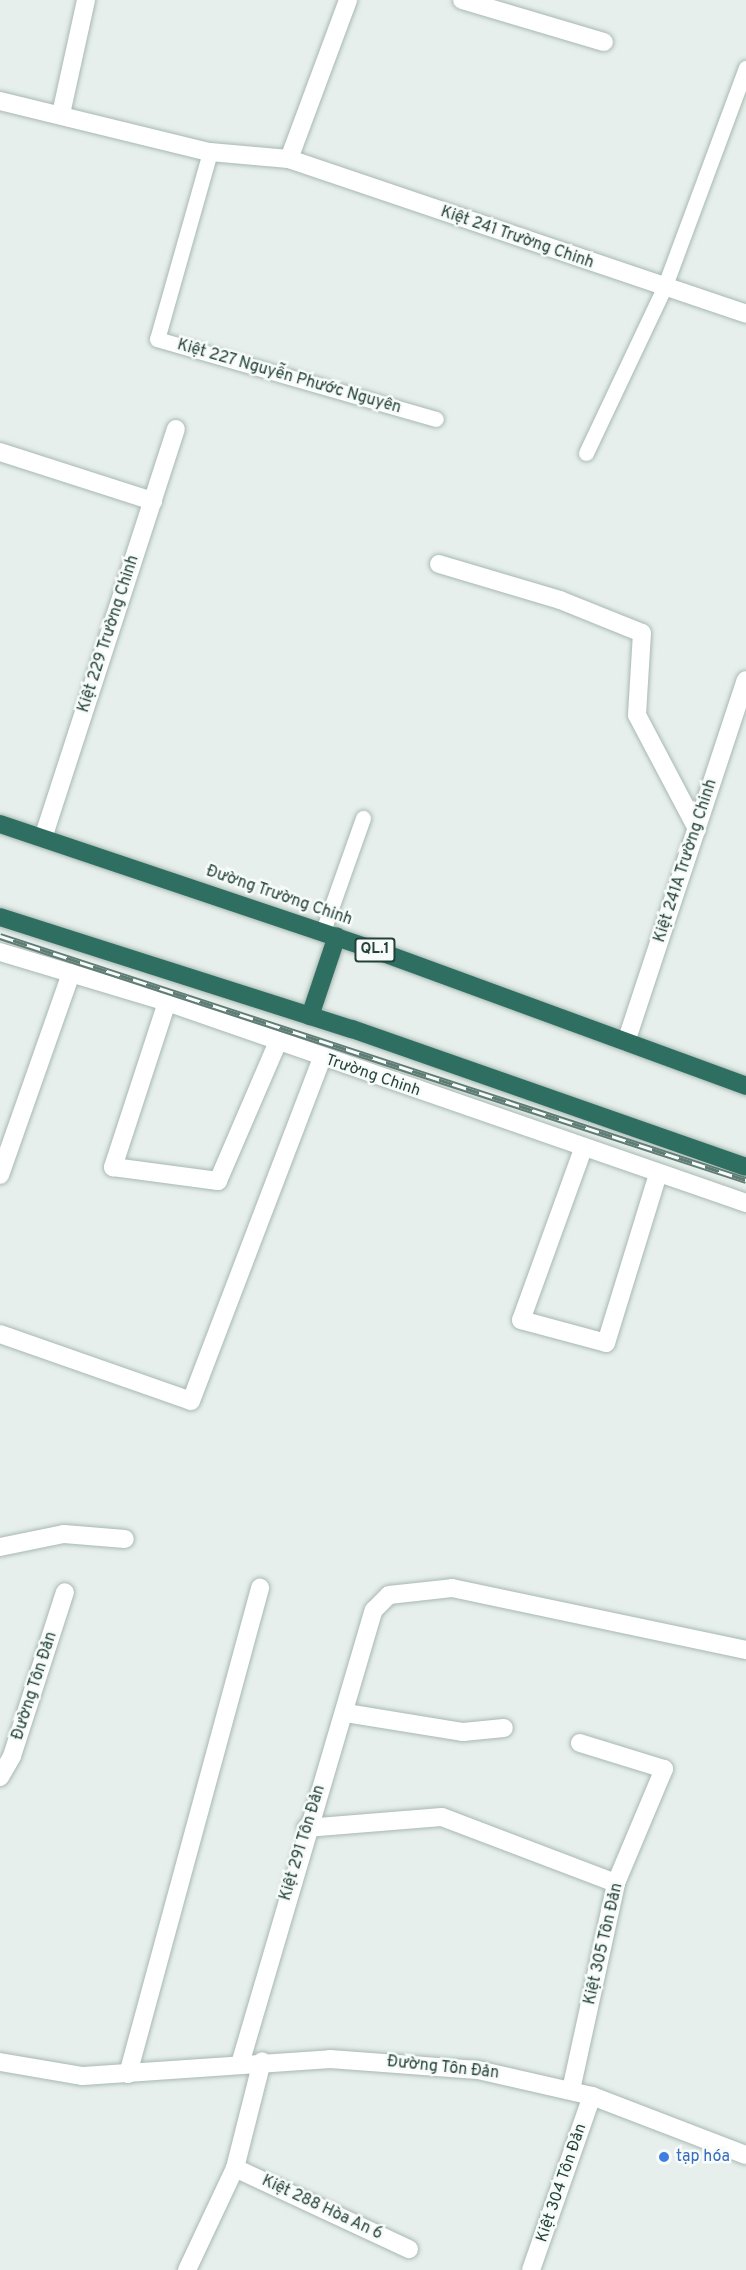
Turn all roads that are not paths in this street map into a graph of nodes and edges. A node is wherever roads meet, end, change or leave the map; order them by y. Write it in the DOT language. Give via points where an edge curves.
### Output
graph roads {
  1 [pos="86,0"];
  2 [pos="348,0"];
  3 [pos="462,0"];
  4 [pos="604,42"];
  5 [pos="746,68"];
  6 [pos="0,102"];
  7 [pos="61,114"];
  8 [pos="210,152"];
  9 [pos="289,159"];
  10 [pos="664,288"];
  11 [pos="746,314"];
  12 [pos="436,419"];
  13 [pos="176,429"];
  14 [pos="0,452"];
  15 [pos="586,453"];
  16 [pos="153,501"];
  17 [pos="439,564"];
  18 [pos="746,680"];
  19 [pos="363,818"];
  20 [pos="0,824"];
  21 [pos="697,830"];
  22 [pos="43,838"];
  23 [pos="0,917"];
  24 [pos="330,934"];
  25 [pos="0,952"];
  26 [pos="70,973"];
  27 [pos="167,1002"];
  28 [pos="310,1016"];
  29 [pos="278,1042"];
  30 [pos="626,1042"];
  31 [pos="322,1058"];
  32 [pos="746,1086"];
  33 [pos="583,1149"];
  34 [pos="746,1167"];
  35 [pos="658,1174"];
  36 [pos="0,1175"];
  37 [pos="746,1203"];
  38 [pos="0,1334"];
  39 [pos="125,1539"];
  40 [pos="0,1547"];
  41 [pos="260,1588"];
  42 [pos="65,1592"];
  43 [pos="746,1650"];
  44 [pos="346,1713"];
  45 [pos="504,1728"];
  46 [pos="580,1743"];
  47 [pos="0,1777"];
  48 [pos="306,1828"];
  49 [pos="616,1882"];
  50 [pos="262,2061"];
  51 [pos="0,2062"];
  52 [pos="240,2064"];
  53 [pos="128,2074"];
  54 [pos="571,2090"];
  55 [pos="592,2096"];
  56 [pos="746,2155"];
  57 [pos="235,2168"];
  58 [pos="409,2249"];
  59 [pos="187,2270"];
  60 [pos="531,2270"];
  1 -- 7 [label="street"];
  2 -- 9 [label="street"];
  3 -- 4 [label="street"];
  5 -- 10 [label="lane"];
  6 -- 7 [label="street, Kiệt 241 Trường Chinh"];
  7 -- 8 [label="street, Kiệt 241 Trường Chinh"];
  8 -- 9 [label="street, Kiệt 241 Trường Chinh"];
  8 -- 12 [label="lane, Kiệt 227 Nguyễn Phước Nguyên" via="157,339"];
  9 -- 10 [label="street, Kiệt 241 Trường Chinh"];
  10 -- 11 [label="street, Kiệt 241 Trường Chinh"];
  10 -- 15 [label="lane"];
  13 -- 16 [label="street, Kiệt 229 Trường Chinh"];
  14 -- 16 [label="street"];
  16 -- 22 [label="street, Kiệt 229 Trường Chinh"];
  17 -- 21 [label="street" via="637,628 645,639 637,715"];
  18 -- 21 [label="street, Kiệt 241A Trường Chinh"];
  19 -- 24 [label="lane"];
  20 -- 22 [label="highway, Đường Trường Chinh / QL.1"];
  21 -- 30 [label="street, Kiệt 241A Trường Chinh"];
  22 -- 24 [label="highway, Đường Trường Chinh / QL.1"];
  23 -- 28 [label="highway"];
  24 -- 28 [label="highway"];
  24 -- 30 [label="highway, Đường Trường Chinh / QL.1"];
  25 -- 26 [label="street, Trường Chinh"];
  26 -- 27 [label="street, Trường Chinh"];
  26 -- 36 [label="street"];
  27 -- 29 [label="street, Trường Chinh"];
  27 -- 29 [label="street" via="113,1167 218,1181"];
  28 -- 34 [label="highway"];
  29 -- 31 [label="street, Trường Chinh"];
  30 -- 32 [label="highway, Đường Trường Chinh / QL.1"];
  31 -- 33 [label="street, Trường Chinh"];
  31 -- 38 [label="street" via="191,1401"];
  33 -- 35 [label="street, Trường Chinh"];
  33 -- 35 [label="street" via="521,1320 606,1343"];
  35 -- 37 [label="street, Trường Chinh"];
  39 -- 40 [label="street" via="64,1534"];
  41 -- 53 [label="street"];
  42 -- 47 [label="street, Đường Tôn Đản" via="12,1756"];
  43 -- 44 [label="street, Kiệt 291 Tôn Đản" via="452,1588 389,1595 374,1610"];
  44 -- 45 [label="street" via="463,1732"];
  44 -- 48 [label="street, Kiệt 291 Tôn Đản"];
  46 -- 49 [label="street, Kiệt 305 Tôn Đản" via="664,1769"];
  48 -- 49 [label="street" via="442,1817"];
  48 -- 52 [label="street, Kiệt 291 Tôn Đản"];
  49 -- 54 [label="street, Kiệt 305 Tôn Đản"];
  50 -- 52 [label="street, Đường Tôn Đản"];
  50 -- 54 [label="street, Đường Tôn Đản" via="399,2062 478,2070"];
  50 -- 57 [label="street"];
  51 -- 53 [label="street, Đường Tôn Đản" via="83,2076"];
  52 -- 53 [label="street, Đường Tôn Đản"];
  54 -- 55 [label="street, Đường Tôn Đản"];
  55 -- 56 [label="street, Đường Tôn Đản"];
  55 -- 60 [label="street, Kiệt 304 Tôn Đản"];
  57 -- 58 [label="street, Kiệt 288 Hòa An 6"];
  57 -- 59 [label="street"];
}
